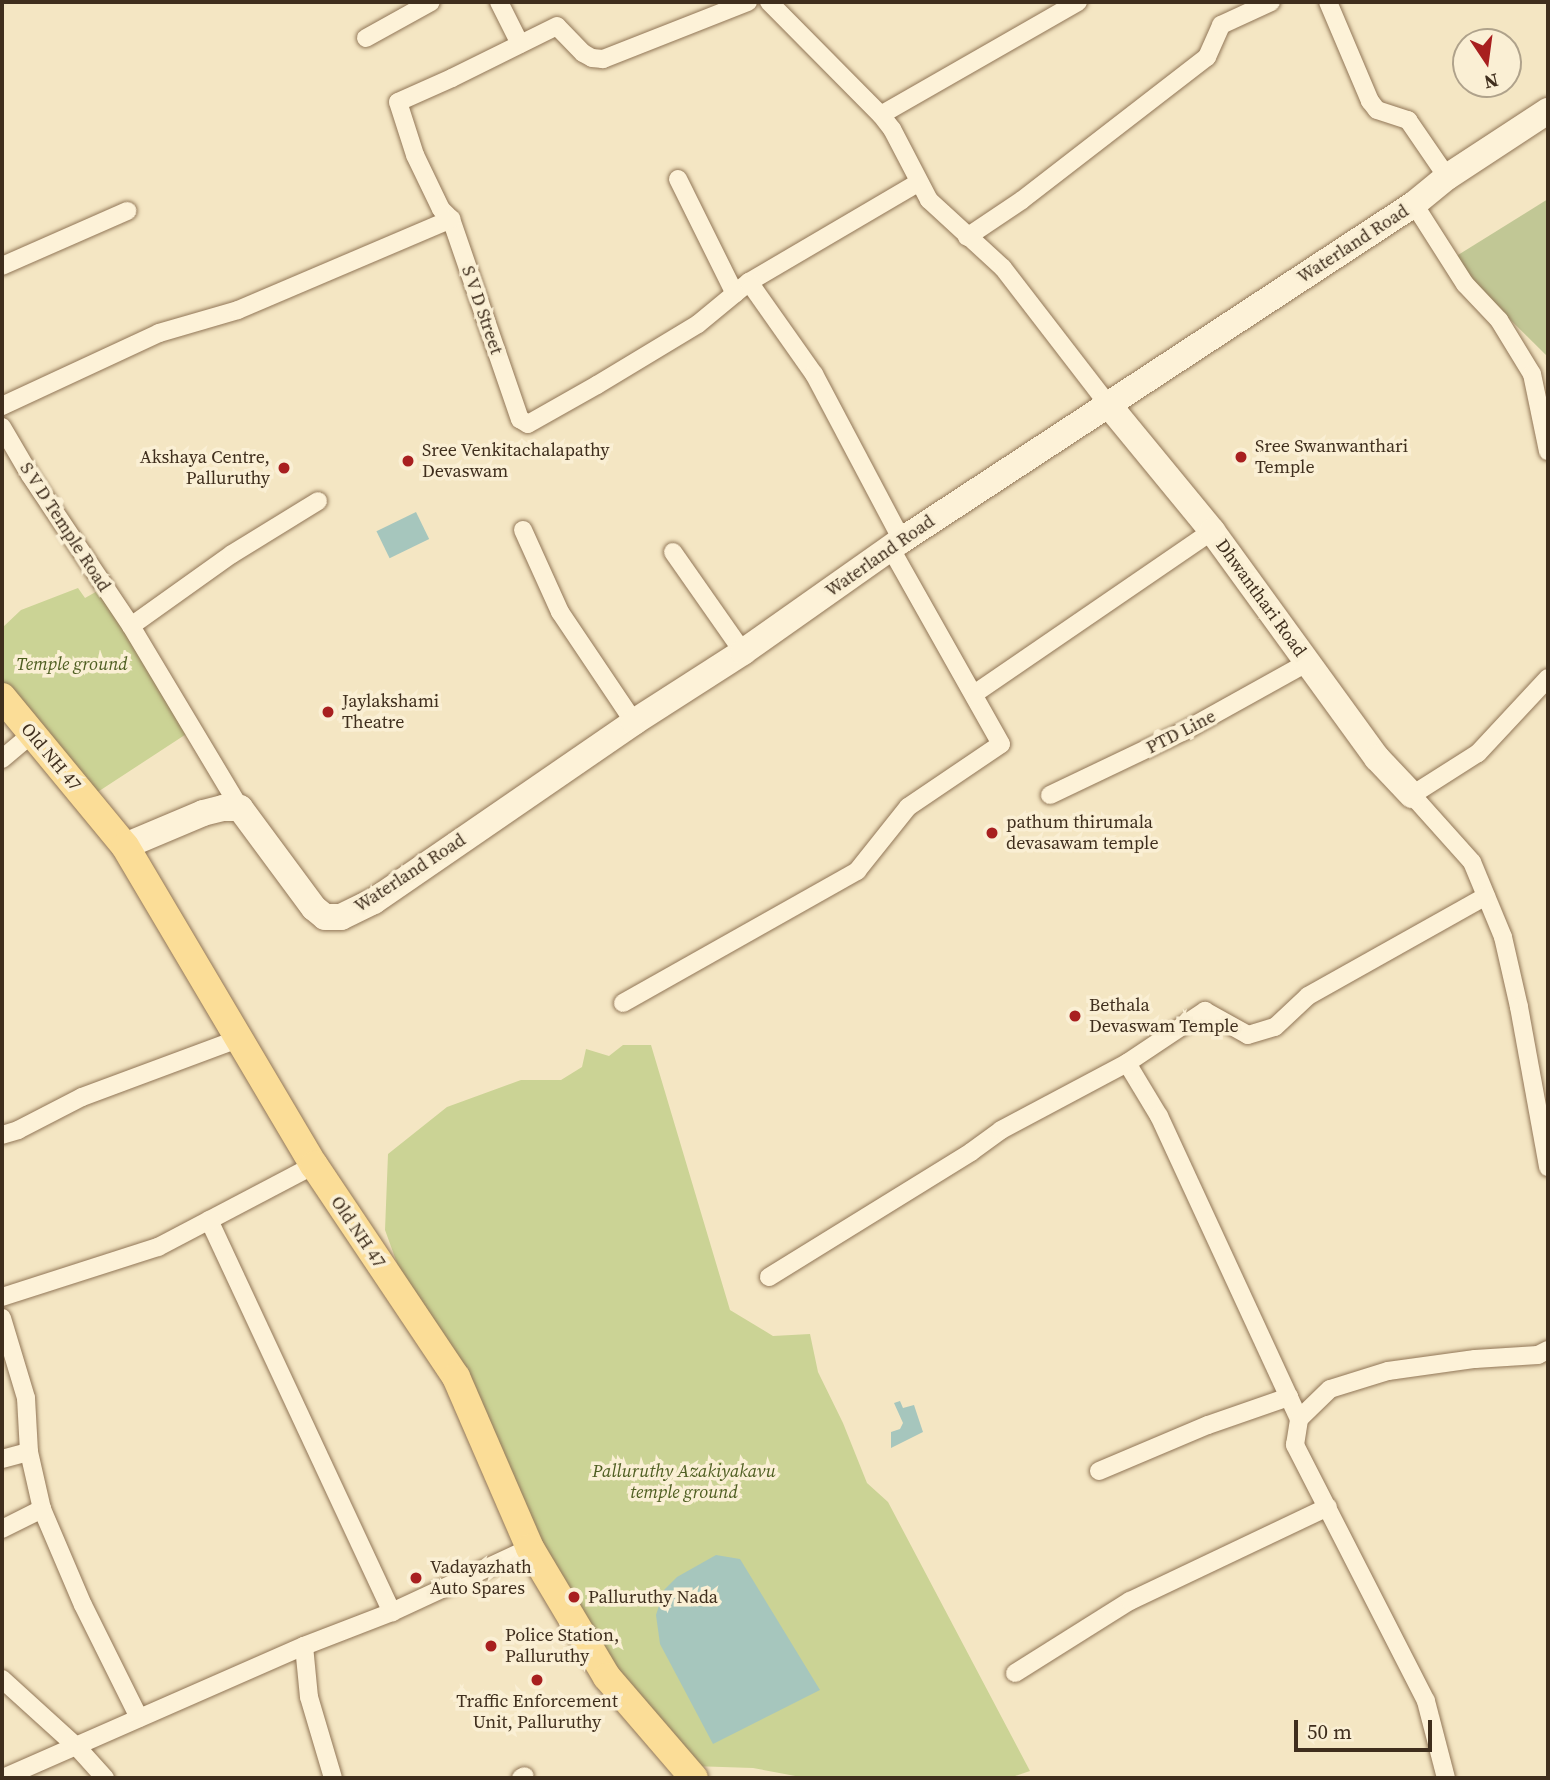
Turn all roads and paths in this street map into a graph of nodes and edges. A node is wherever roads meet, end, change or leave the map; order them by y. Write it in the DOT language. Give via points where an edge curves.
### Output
graph roads {
  1 [pos="431,2"];
  2 [pos="499,2"];
  3 [pos="748,2"];
  4 [pos="1078,2"];
  5 [pos="1271,2"];
  6 [pos="1328,2"];
  7 [pos="774,3"];
  8 [pos="366,38"];
  9 [pos="520,44"];
  10 [pos="1548,111"];
  11 [pos="881,115"];
  12 [pos="1447,177"];
  13 [pos="678,179"];
  14 [pos="918,183"];
  15 [pos="1414,204"];
  16 [pos="127,211"];
  17 [pos="450,219"];
  18 [pos="967,237"];
  19 [pos="2,266"];
  20 [pos="742,288"];
  21 [pos="1107,403"];
  22 [pos="2,406"];
  23 [pos="2,426"];
  24 [pos="1548,451"];
  25 [pos="318,501"];
  26 [pos="523,530"];
  27 [pos="1212,531"];
  28 [pos="897,544"];
  29 [pos="673,552"];
  30 [pos="131,626"];
  31 [pos="743,652"];
  32 [pos="1308,662"];
  33 [pos="1548,678"];
  34 [pos="974,694"];
  35 [pos="2,697"];
  36 [pos="634,722"];
  37 [pos="32,734"];
  38 [pos="2,760"];
  39 [pos="1050,795"];
  40 [pos="1412,795"];
  41 [pos="240,808"];
  42 [pos="125,846"];
  43 [pos="1486,896"];
  44 [pos="623,1003"];
  45 [pos="238,1039"];
  46 [pos="1127,1063"];
  47 [pos="1544,1118"];
  48 [pos="2,1135"];
  49 [pos="314,1165"];
  50 [pos="1548,1167"];
  51 [pos="209,1220"];
  52 [pos="769,1277"];
  53 [pos="2,1297"];
  54 [pos="2,1318"];
  55 [pos="1548,1350"];
  56 [pos="1289,1397"];
  57 [pos="1299,1419"];
  58 [pos="29,1452"];
  59 [pos="2,1459"];
  60 [pos="1099,1471"];
  61 [pos="1328,1507"];
  62 [pos="42,1509"];
  63 [pos="2,1529"];
  64 [pos="530,1548"];
  65 [pos="392,1612"];
  66 [pos="303,1646"];
  67 [pos="1015,1673"];
  68 [pos="2,1679"];
  69 [pos="139,1718"];
  70 [pos="77,1747"];
  71 [pos="3,1778"];
  72 [pos="105,1778"];
  73 [pos="333,1778"];
  74 [pos="693,1778"];
  75 [pos="1446,1778"];
  1 -- 8 [label="street"];
  2 -- 9 [label="street"];
  3 -- 9 [label="street" via="603,59 583,53 556,26"];
  4 -- 11 [label="street"];
  5 -- 18 [label="street" via="1221,25 1206,57 1022,200"];
  6 -- 12 [label="street" via="1370,101 1377,110 1408,121"];
  7 -- 11 [label="street"];
  9 -- 17 [label="street" via="398,102 415,155"];
  10 -- 12 [label="main road, Waterland Road"];
  11 -- 14 [label="street"];
  12 -- 15 [label="main road, Waterland Road"];
  13 -- 20 [label="street"];
  14 -- 18 [label="street"];
  14 -- 20 [label="street, S V D Street"];
  15 -- 21 [label="main road, Waterland Road"];
  15 -- 24 [label="street" via="1465,284 1499,320 1532,374"];
  16 -- 19 [label="street"];
  17 -- 20 [label="street, S V D Street" via="520,419 528,424 698,324"];
  17 -- 22 [label="street" via="238,310 159,333"];
  18 -- 21 [label="street" via="1003,268"];
  20 -- 28 [label="street" via="814,374"];
  21 -- 27 [label="main road, Dhwanthari Road"];
  21 -- 28 [label="main road, Waterland Road"];
  23 -- 30 [label="street, S V D Temple Road"];
  25 -- 30 [label="street" via="232,554"];
  26 -- 36 [label="street" via="560,612"];
  27 -- 32 [label="main road, Dhwanthari Road"];
  27 -- 34 [label="street"];
  28 -- 31 [label="main road, Waterland Road"];
  28 -- 34 [label="street"];
  29 -- 31 [label="street"];
  30 -- 41 [label="street, S V D Temple Road"];
  31 -- 36 [label="main road, Waterland Road"];
  32 -- 39 [label="street, PTD Line" via="1186,730"];
  32 -- 40 [label="main road, Dhwanthari Road" via="1377,758"];
  33 -- 40 [label="street" via="1478,753"];
  34 -- 44 [label="street" via="1001,744 908,807 857,871"];
  35 -- 37 [label="main road, Old NH 47"];
  36 -- 41 [label="main road, Waterland Road" via="374,901 341,916 325,917 314,908"];
  37 -- 38 [label="street"];
  37 -- 42 [label="main road, Old NH 47"];
  40 -- 43 [label="street" via="1472,862"];
  41 -- 42 [label="main road" via="203,813"];
  42 -- 45 [label="main road, Old NH 47"];
  43 -- 46 [label="street" via="1308,996 1275,1027 1248,1035 1206,1011"];
  43 -- 47 [label="street" via="1503,937"];
  45 -- 48 [label="street" via="82,1097"];
  45 -- 49 [label="main road, Old NH 47"];
  46 -- 52 [label="street" via="1001,1129"];
  46 -- 56 [label="street" via="1159,1116"];
  47 -- 50 [label="street"];
  49 -- 51 [label="street"];
  49 -- 64 [label="main road, Old NH 47" via="456,1377"];
  51 -- 53 [label="street" via="158,1247"];
  51 -- 65 [label="street"];
  54 -- 58 [label="street" via="26,1398"];
  55 -- 57 [label="street" via="1538,1355 1388,1371 1331,1390"];
  56 -- 57 [label="street"];
  56 -- 60 [label="street"];
  57 -- 61 [label="street" via="1295,1445"];
  58 -- 59 [label="street"];
  58 -- 62 [label="street"];
  61 -- 67 [label="street" via="1129,1601"];
  61 -- 75 [label="street" via="1426,1701"];
  62 -- 63 [label="street"];
  62 -- 69 [label="street"];
  64 -- 65 [label="street"];
  64 -- 74 [label="main road, Old NH 47" via="607,1677"];
  65 -- 66 [label="street"];
  66 -- 69 [label="street"];
  66 -- 73 [label="street" via="309,1698"];
  68 -- 70 [label="street"];
  69 -- 70 [label="street"];
  70 -- 71 [label="street"];
  70 -- 72 [label="street"];
}
